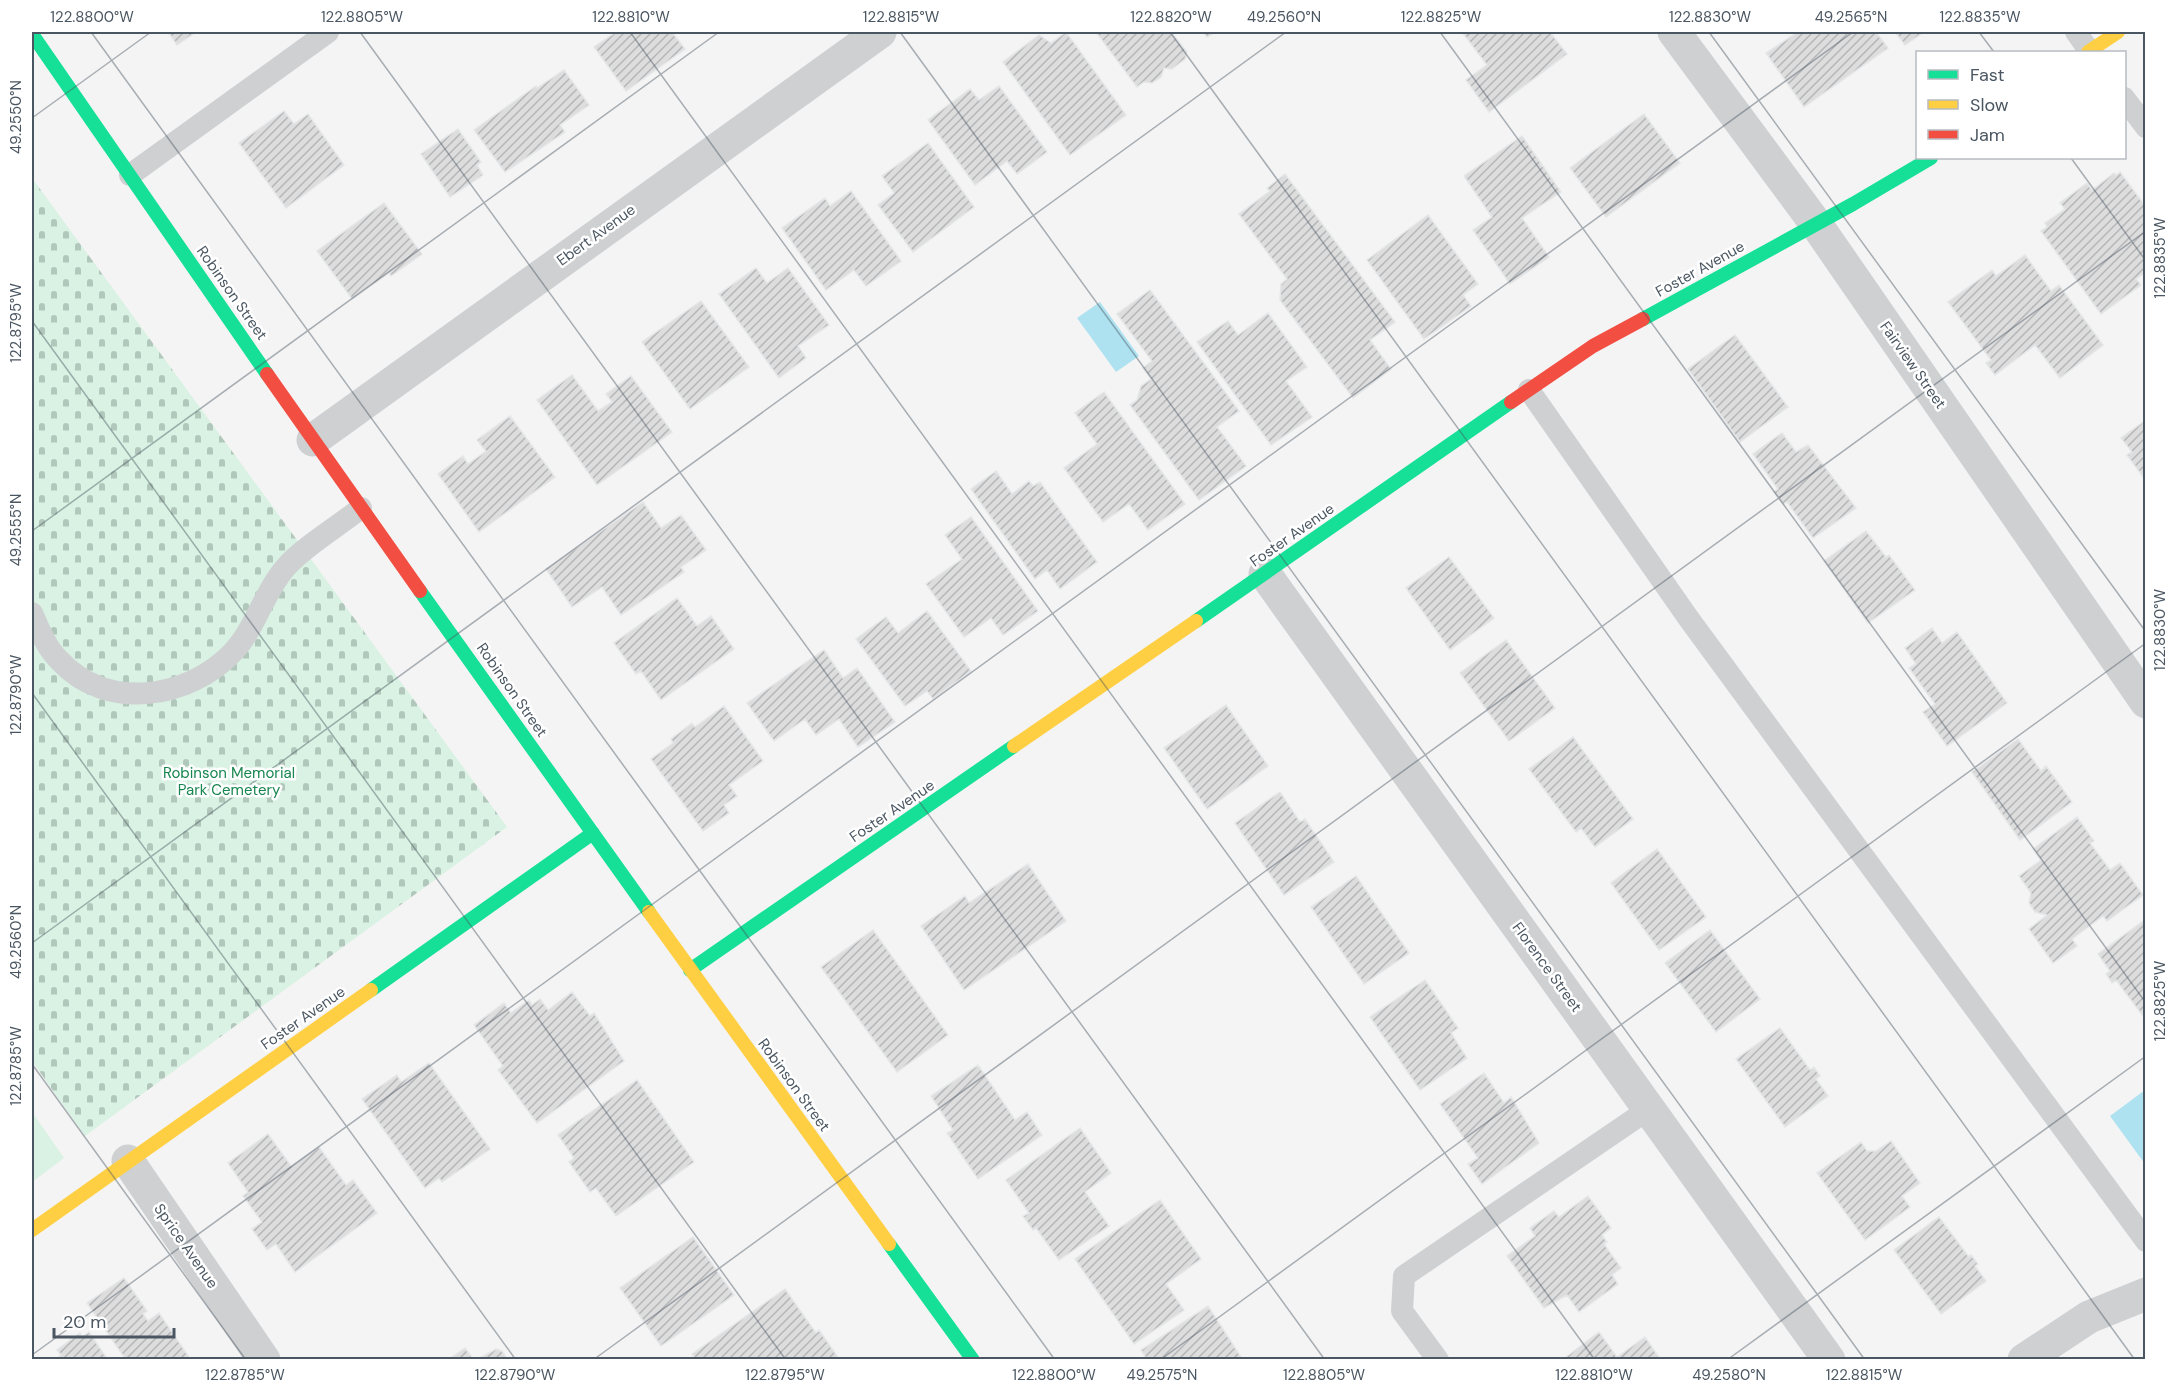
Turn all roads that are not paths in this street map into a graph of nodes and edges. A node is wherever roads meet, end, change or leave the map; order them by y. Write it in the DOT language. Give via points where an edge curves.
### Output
graph roads {
  1 [pos="328,32"];
  2 [pos="880,32"];
  3 [pos="1674,32"];
  4 [pos="2076,32"];
  5 [pos="2118,32"];
  6 [pos="32,34"];
  7 [pos="2089,51"];
  8 [pos="2091,51"];
  9 [pos="2126,101"];
  10 [pos="2145,126"];
  11 [pos="1929,159"];
  12 [pos="130,175"];
  13 [pos="1816,224"];
  14 [pos="1528,390"];
  15 [pos="313,440"];
  16 [pos="361,508"];
  17 [pos="1265,574"];
  18 [pos="32,613"];
  19 [pos="2145,702"];
  20 [pos="593,832"];
  21 [pos="690,970"];
  22 [pos="1649,1110"];
  23 [pos="128,1161"];
  24 [pos="32,1230"];
  25 [pos="2145,1241"];
  26 [pos="2145,1294"];
  27 [pos="264,1359"];
  28 [pos="973,1359"];
  29 [pos="1438,1359"];
  30 [pos="1828,1359"];
  31 [pos="2024,1359"];
  1 -- 12 [label="lane"];
  2 -- 15 [label="street, Ebert Avenue"];
  3 -- 13 [label="street, Fairview Street"];
  4 -- 7 [label="lane"];
  5 -- 8 [label="street"];
  6 -- 12 [label="street, Robinson Street"];
  9 -- 10 [label="lane"];
  11 -- 13 [label="street, Foster Avenue"];
  12 -- 15 [label="street, Robinson Street"];
  13 -- 14 [label="street, Foster Avenue" via="1593,346"];
  13 -- 19 [label="street, Fairview Street"];
  14 -- 17 [label="street, Foster Avenue"];
  14 -- 25 [label="lane" via="1689,619"];
  15 -- 16 [label="street, Robinson Street"];
  16 -- 18 [label="lane" via="287,565 236,649 219,667 176,689 149,694 115,692 82,678 59,661 41,636"];
  16 -- 20 [label="street, Robinson Street"];
  17 -- 21 [label="street, Foster Avenue"];
  17 -- 22 [label="street, Florence Street"];
  20 -- 21 [label="street, Robinson Street"];
  20 -- 23 [label="street, Foster Avenue"];
  21 -- 28 [label="street, Robinson Street"];
  22 -- 29 [label="lane" via="1404,1276 1402,1311"];
  22 -- 30 [label="street, Florence Street"];
  23 -- 24 [label="street, Foster Avenue"];
  23 -- 27 [label="street, Sprice Avenue"];
  26 -- 31 [label="street" via="2089,1317"];
}
